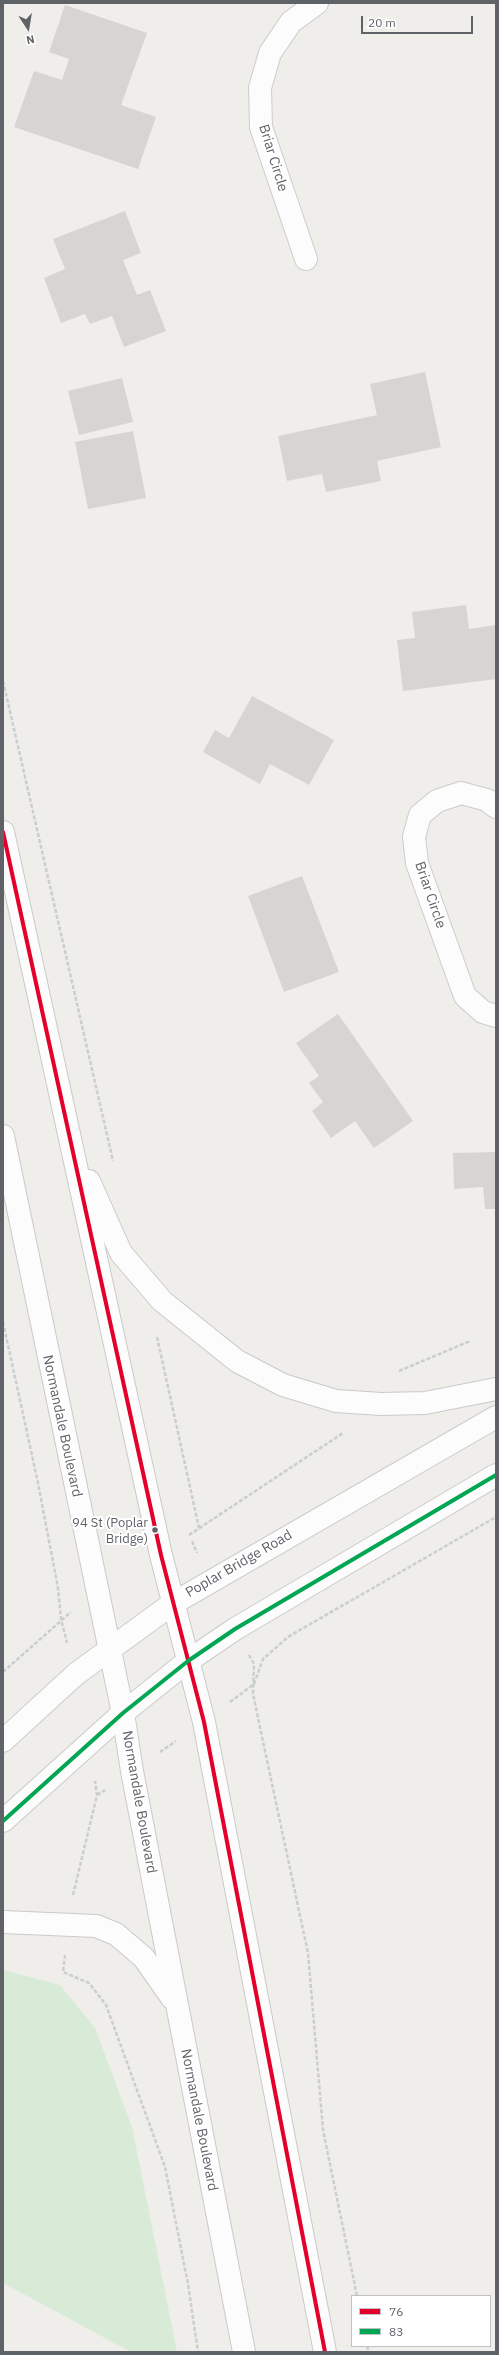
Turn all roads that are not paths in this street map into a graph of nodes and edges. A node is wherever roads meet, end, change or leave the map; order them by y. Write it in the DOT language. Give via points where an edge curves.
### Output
graph roads {
  1 [pos="317,3"];
  2 [pos="306,258"];
  3 [pos="496,807"];
  4 [pos="3,832"];
  5 [pos="496,1016"];
  6 [pos="3,1136"];
  7 [pos="70,1136"];
  8 [pos="496,1389"];
  9 [pos="496,1417"];
  10 [pos="496,1476"];
  11 [pos="172,1604"];
  12 [pos="108,1649"];
  13 [pos="188,1662"];
  14 [pos="123,1713"];
  15 [pos="3,1741"];
  16 [pos="3,1821"];
  17 [pos="3,1922"];
  18 [pos="176,2003"];
  19 [pos="244,2352"];
  20 [pos="325,2352"];
  1 -- 2 [label="main road, Briar Circle" via="291,22 270,53 260,88 261,127"];
  3 -- 5 [label="main road, Briar Circle" via="487,800 461,793 437,801 420,814 414,837 417,863 465,996 483,1012"];
  4 -- 7 [label="main road"];
  6 -- 12 [label="main road, Normandale Boulevard"];
  7 -- 8 [label="main road" via="121,1253 157,1296 237,1361 283,1385 336,1401 367,1404 425,1403"];
  7 -- 11 [label="main road"];
  9 -- 11 [label="main road, Poplar Bridge Road"];
  10 -- 13 [label="main road" via="235,1629"];
  11 -- 12 [label="main road, Poplar Bridge Road"];
  11 -- 13 [label="main road"];
  12 -- 14 [label="main road, Normandale Boulevard"];
  12 -- 15 [label="main road, Poplar Bridge Road" via="76,1674"];
  13 -- 14 [label="main road"];
  13 -- 20 [label="main road" via="204,1722"];
  14 -- 16 [label="main road"];
  14 -- 18 [label="main road, Normandale Boulevard"];
  17 -- 18 [label="main road" via="96,1926 116,1934 144,1958"];
  18 -- 19 [label="main road, Normandale Boulevard"];
}
